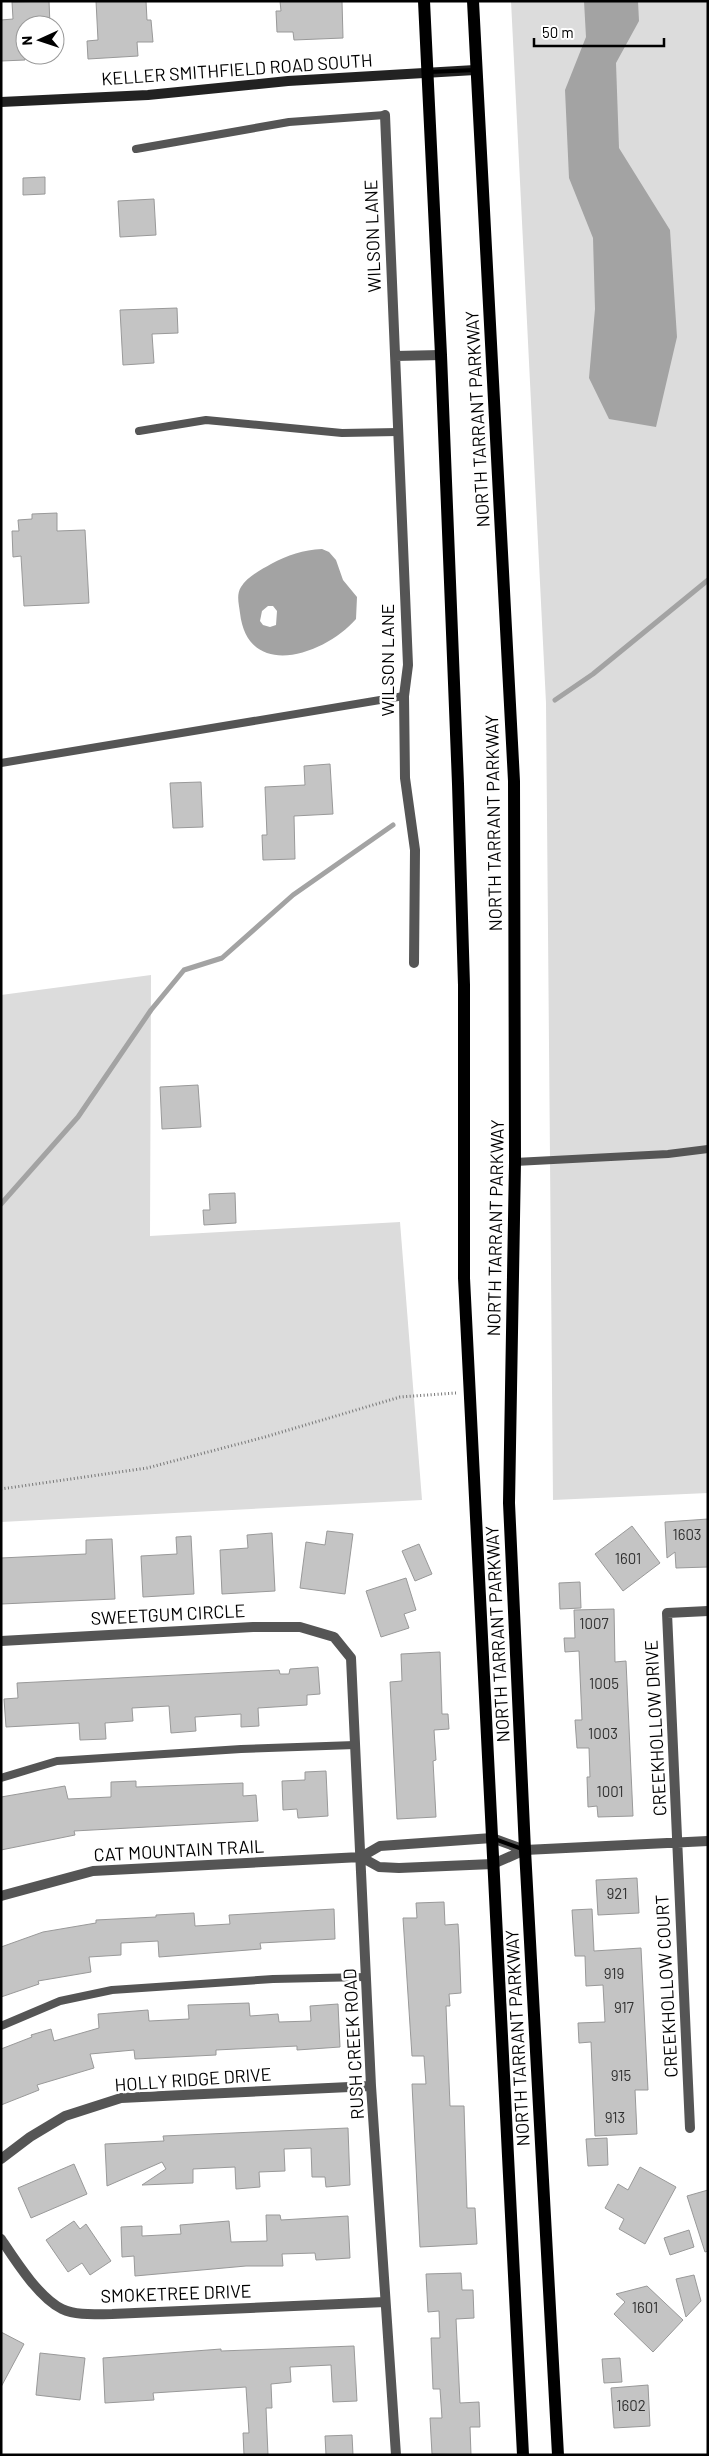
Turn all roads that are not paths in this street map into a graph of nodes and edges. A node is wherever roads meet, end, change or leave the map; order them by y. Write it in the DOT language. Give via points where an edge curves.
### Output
graph roads {
  1 [pos="424,1"];
  2 [pos="473,1"];
  3 [pos="475,70"];
  4 [pos="428,72"];
  5 [pos="1,102"];
  6 [pos="385,115"];
  7 [pos="136,149"];
  8 [pos="395,356"];
  9 [pos="441,356"];
  10 [pos="139,431"];
  11 [pos="398,432"];
  12 [pos="404,696"];
  13 [pos="1,763"];
  14 [pos="414,963"];
  15 [pos="708,1149"];
  16 [pos="515,1162"];
  17 [pos="708,1610"];
  18 [pos="334,1637"];
  19 [pos="1,1641"];
  20 [pos="355,1745"];
  21 [pos="1,1778"];
  22 [pos="492,1838"];
  23 [pos="708,1841"];
  24 [pos="677,1843"];
  25 [pos="525,1850"];
  26 [pos="361,1857"];
  27 [pos="493,1864"];
  28 [pos="1,1896"];
  29 [pos="366,1977"];
  30 [pos="1,2026"];
  31 [pos="371,2086"];
  32 [pos="690,2128"];
  33 [pos="1,2159"];
  34 [pos="1,2239"];
  35 [pos="385,2302"];
  36 [pos="396,2455"];
  37 [pos="523,2455"];
  38 [pos="558,2455"];
  1 -- 4 [label="main road, NORTH TARRANT PARKWAY"];
  2 -- 3 [label="main road, NORTH TARRANT PARKWAY"];
  3 -- 4 [label="main road, KELLER SMITHFIELD ROAD SOUTH"];
  3 -- 16 [label="main road, NORTH TARRANT PARKWAY" via="485,259 489,277 514,781"];
  4 -- 5 [label="main road, KELLER SMITHFIELD ROAD SOUTH" via="288,80 148,95"];
  4 -- 9 [label="main road, NORTH TARRANT PARKWAY"];
  6 -- 7 [label="lane" via="289,122"];
  6 -- 8 [label="street, WILSON LANE"];
  8 -- 9 [label="street"];
  8 -- 11 [label="street, WILSON LANE"];
  9 -- 22 [label="main road, NORTH TARRANT PARKWAY" via="464,985 463,1264"];
  10 -- 11 [label="lane" via="206,420 342,432"];
  11 -- 12 [label="street, WILSON LANE" via="408,665"];
  12 -- 13 [label="lane"];
  12 -- 14 [label="street, WILSON LANE" via="405,778 415,850"];
  15 -- 16 [label="lane"];
  16 -- 25 [label="main road, NORTH TARRANT PARKWAY" via="509,1503"];
  17 -- 24 [label="street, CREEKHOLLOW DRIVE" via="667,1613"];
  18 -- 19 [label="street, SWEETGUM CIRCLE" via="300,1627 253,1627"];
  18 -- 20 [label="street, RUSH CREEK ROAD" via="351,1658"];
  20 -- 21 [label="lane" via="57,1762"];
  20 -- 26 [label="street, RUSH CREEK ROAD"];
  22 -- 25 [label="street, CAT MOUNTAIN TRAIL"];
  22 -- 26 [label="street, CAT MOUNTAIN TRAIL" via="380,1846"];
  22 -- 27 [label="main road, NORTH TARRANT PARKWAY"];
  23 -- 24 [label="street, CAT MOUNTAIN TRAIL"];
  24 -- 25 [label="street, CAT MOUNTAIN TRAIL"];
  24 -- 32 [label="street, CREEKHOLLOW COURT"];
  25 -- 27 [label="street, CAT MOUNTAIN TRAIL"];
  25 -- 38 [label="main road, NORTH TARRANT PARKWAY"];
  26 -- 27 [label="street, CAT MOUNTAIN TRAIL" via="379,1867"];
  26 -- 28 [label="street, CAT MOUNTAIN TRAIL" via="93,1871"];
  26 -- 29 [label="street, RUSH CREEK ROAD"];
  27 -- 37 [label="main road, NORTH TARRANT PARKWAY"];
  29 -- 30 [label="lane" via="273,1979 112,1990 60,2001"];
  29 -- 31 [label="street, RUSH CREEK ROAD"];
  31 -- 33 [label="street, HOLLY RIDGE DRIVE" via="121,2098 65,2116 30,2136"];
  31 -- 35 [label="street, RUSH CREEK ROAD"];
  34 -- 35 [label="street, SMOKETREE DRIVE" via="44,2294 62,2309 80,2313"];
  35 -- 36 [label="street, RUSH CREEK ROAD"];
}
